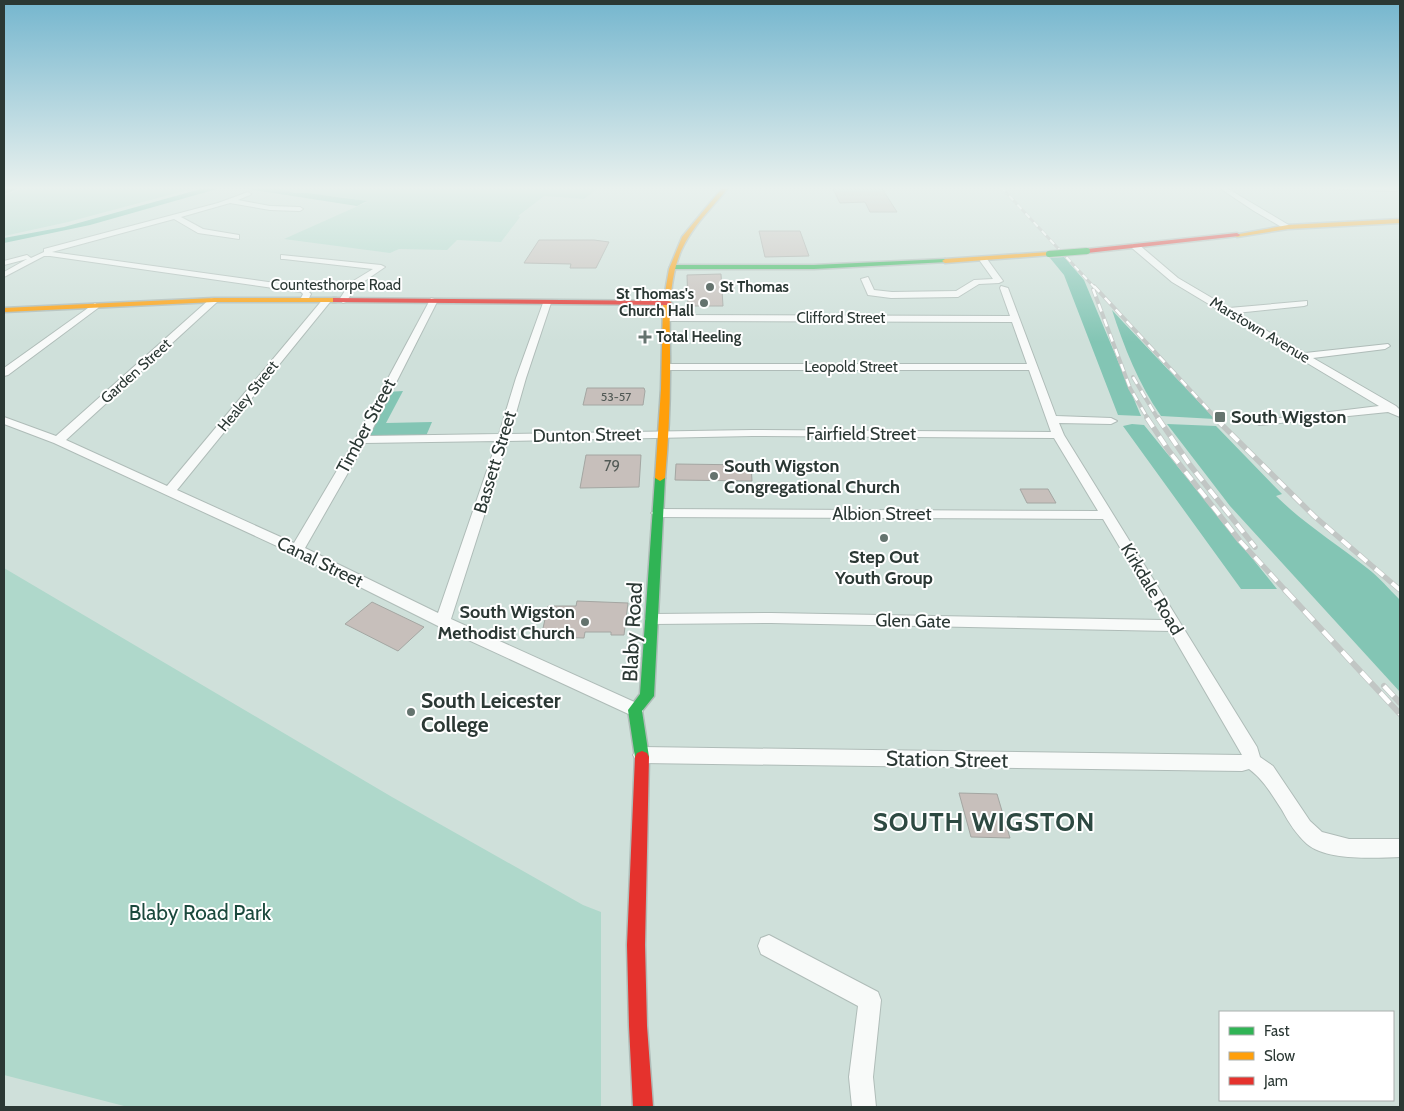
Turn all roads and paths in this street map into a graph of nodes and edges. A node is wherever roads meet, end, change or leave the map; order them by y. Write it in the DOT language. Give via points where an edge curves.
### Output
graph roads {
  1 [pos="91,239"];
  2 [pos="684,239"];
  3 [pos="1198,239"];
  4 [pos="1135,246"];
  5 [pos="43,254"];
  6 [pos="284,257"];
  7 [pos="984,260"];
  8 [pos="4,263"];
  9 [pos="673,267"];
  10 [pos="702,267"];
  11 [pos="4,276"];
  12 [pos="865,279"];
  13 [pos="670,280"];
  14 [pos="1004,288"];
  15 [pos="214,300"];
  16 [pos="304,300"];
  17 [pos="327,300"];
  18 [pos="344,300"];
  19 [pos="434,300"];
  20 [pos="547,303"];
  21 [pos="668,303"];
  22 [pos="1304,303"];
  23 [pos="95,306"];
  24 [pos="4,310"];
  25 [pos="1228,310"];
  26 [pos="667,318"];
  27 [pos="1016,319"];
  28 [pos="1385,346"];
  29 [pos="1304,356"];
  30 [pos="667,366"];
  31 [pos="1034,367"];
  32 [pos="4,373"];
  33 [pos="1395,407"];
  34 [pos="1400,414"];
  35 [pos="1052,418"];
  36 [pos="4,420"];
  37 [pos="1111,421"];
  38 [pos="1263,423"];
  39 [pos="664,434"];
  40 [pos="1058,435"];
  41 [pos="503,437"];
  42 [pos="361,440"];
  43 [pos="58,441"];
  44 [pos="169,492"];
  45 [pos="657,512"];
  46 [pos="1106,515"];
  47 [pos="297,550"];
  48 [pos="652,619"];
  49 [pos="444,622"];
  50 [pos="1174,626"];
  51 [pos="634,710"];
  52 [pos="642,755"];
  53 [pos="1251,761"];
  54 [pos="1400,848"];
  55 [pos="770,946"];
  56 [pos="643,1107"];
  57 [pos="864,1107"];
  1 -- 5 [label="street"];
  2 -- 9 [label="main road, Blaby Road"];
  3 -- 4 [label="main road"];
  4 -- 7 [label="main road, bridge"];
  4 -- 25 [label="street, Marstown Avenue" via="1175,280"];
  5 -- 8 [label="street"];
  5 -- 11 [label="street"];
  5 -- 16 [label="street" via="304,290 307,294"];
  6 -- 18 [label="street" via="381,267 350,288"];
  7 -- 10 [label="main road"];
  7 -- 12 [label="street" via="999,281 976,282 958,294 871,293"];
  9 -- 10 [label="main road"];
  9 -- 13 [label="main road, Blaby Road"];
  10 -- 13 [label="main road"];
  13 -- 21 [label="main road, Blaby Road"];
  14 -- 27 [label="street, Kirkdale Road"];
  15 -- 16 [label="main road, Countesthorpe Road"];
  15 -- 23 [label="main road, Countesthorpe Road"];
  15 -- 43 [label="street, Garden Street"];
  16 -- 17 [label="main road, Countesthorpe Road"];
  17 -- 18 [label="main road, Countesthorpe Road"];
  17 -- 44 [label="street, Healey Street"];
  18 -- 19 [label="main road, Countesthorpe Road"];
  19 -- 20 [label="main road, Countesthorpe Road"];
  19 -- 42 [label="street, Timber Street"];
  20 -- 21 [label="main road, Countesthorpe Road"];
  20 -- 41 [label="street, Bassett Street"];
  21 -- 26 [label="main road, Blaby Road"];
  22 -- 25 [label="street"];
  23 -- 24 [label="main road, Countesthorpe Road"];
  23 -- 32 [label="street"];
  25 -- 29 [label="street, Marstown Avenue"];
  26 -- 27 [label="street, Clifford Street"];
  26 -- 30 [label="main road, Blaby Road"];
  27 -- 31 [label="street, Kirkdale Road"];
  28 -- 29 [label="street"];
  29 -- 33 [label="street, Marstown Avenue"];
  30 -- 31 [label="street, Leopold Street"];
  30 -- 39 [label="main road, Blaby Road"];
  31 -- 35 [label="street, Kirkdale Road"];
  33 -- 34 [label="street, Marstown Avenue"];
  33 -- 38 [label="street"];
  35 -- 37 [label="street"];
  35 -- 40 [label="street, Kirkdale Road"];
  36 -- 43 [label="street, Canal Street"];
  39 -- 40 [label="street, Fairfield Street"];
  39 -- 41 [label="street, Dunton Street"];
  39 -- 45 [label="main road, Blaby Road"];
  40 -- 46 [label="street, Kirkdale Road"];
  41 -- 42 [label="street, Dunton Street"];
  41 -- 49 [label="street, Bassett Street"];
  42 -- 47 [label="street, Timber Street"];
  43 -- 44 [label="street, Canal Street"];
  44 -- 47 [label="street, Canal Street"];
  45 -- 46 [label="street, Albion Street"];
  45 -- 48 [label="main road, Blaby Road"];
  46 -- 50 [label="street, Kirkdale Road"];
  47 -- 49 [label="street, Canal Street"];
  48 -- 50 [label="street, Glen Gate" via="771,618"];
  48 -- 51 [label="main road, Blaby Road" via="647,696"];
  49 -- 51 [label="street, Canal Street"];
  50 -- 53 [label="street, Kirkdale Road" via="1251,752"];
  51 -- 52 [label="main road" via="640,728"];
  52 -- 53 [label="street, Station Street"];
  52 -- 56 [label="main road" via="637,899 638,1039"];
  53 -- 54 [label="street" via="1267,772 1303,827 1316,839 1350,848"];
  55 -- 57 [label="street" via="870,1000 861,1077"];
}
